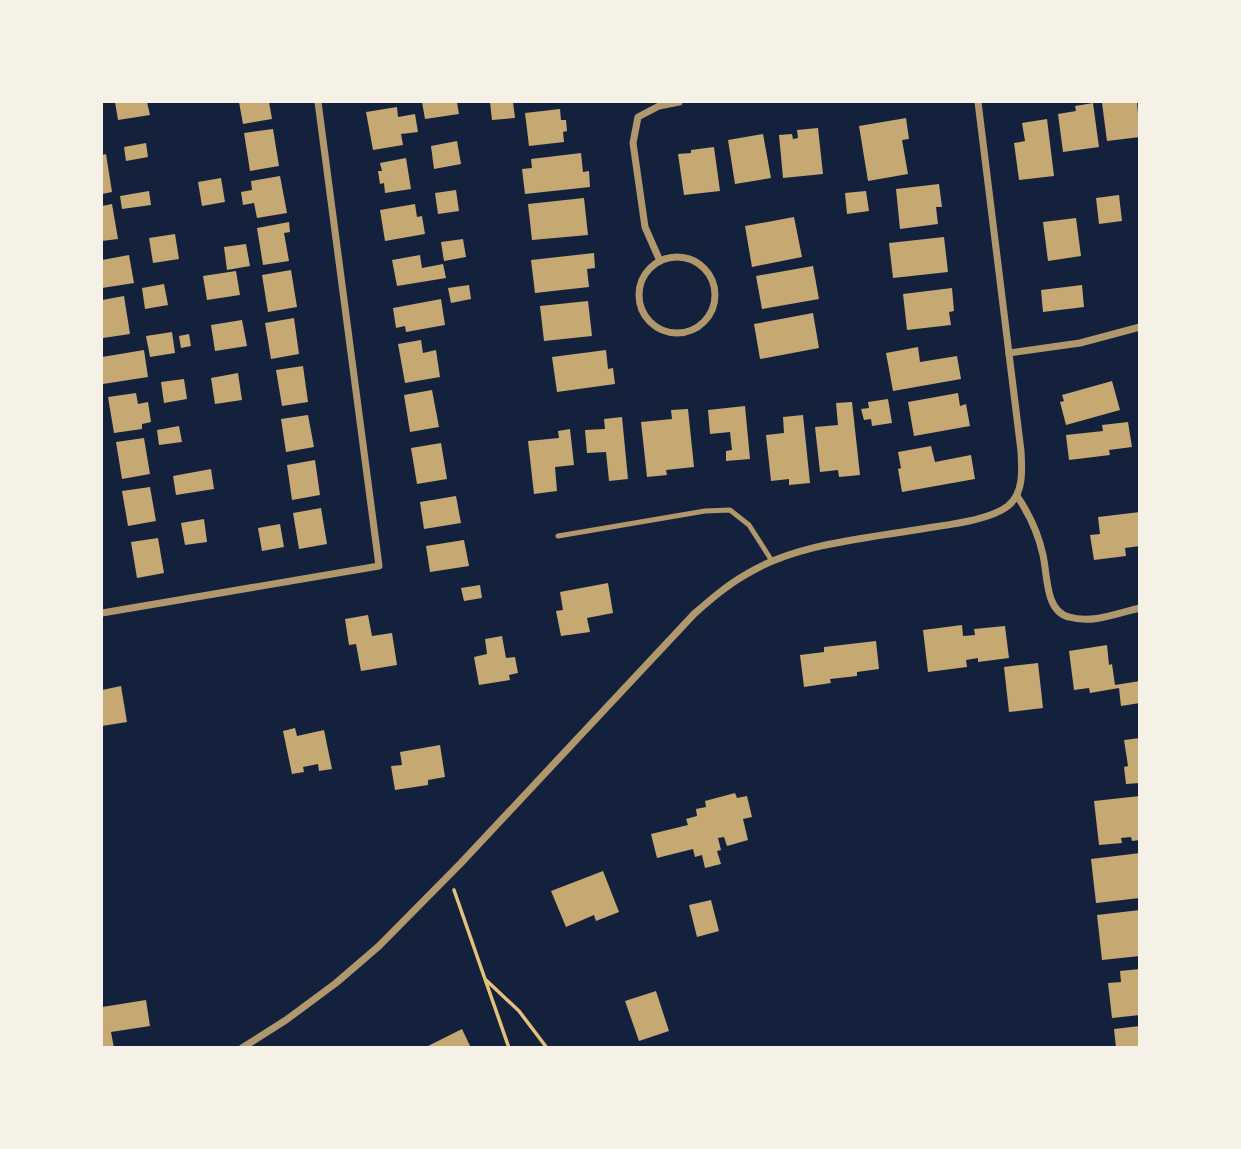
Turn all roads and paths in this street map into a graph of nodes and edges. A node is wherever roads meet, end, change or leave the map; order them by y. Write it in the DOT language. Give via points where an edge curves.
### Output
graph roads {
  1 [pos="318,102"];
  2 [pos="679,102"];
  3 [pos="978,102"];
  4 [pos="660,261"];
  5 [pos="1139,327"];
  6 [pos="1009,353"];
  7 [pos="1017,496"];
  8 [pos="558,536"];
  9 [pos="772,561"];
  10 [pos="1139,608"];
  11 [pos="102,612"];
  12 [pos="449,874"];
  13 [pos="484,978"];
  14 [pos="242,1048"];
  15 [pos="509,1048"];
  16 [pos="547,1048"];
  1 -- 11 [label="street" via="379,566"];
  2 -- 4 [label="street" via="638,117 633,143 645,227"];
  3 -- 6 [label="street"];
  4 -- 4 [label="street" via="642,278 639,302 643,314 673,334 698,327 713,307 713,282 697,263 685,258"];
  5 -- 6 [label="street" via="1080,343"];
  6 -- 7 [label="street" via="1021,451"];
  7 -- 9 [label="street" via="985,518 842,542"];
  7 -- 10 [label="street" via="1036,530 1051,599 1058,611 1084,619"];
  8 -- 9 [label="lane" via="730,510 750,525"];
  9 -- 12 [label="street" via="729,585 694,614"];
  12 -- 13 [label="path"];
  12 -- 14 [label="street" via="336,983"];
  13 -- 15 [label="path"];
  13 -- 16 [label="path" via="519,1011"];
}
